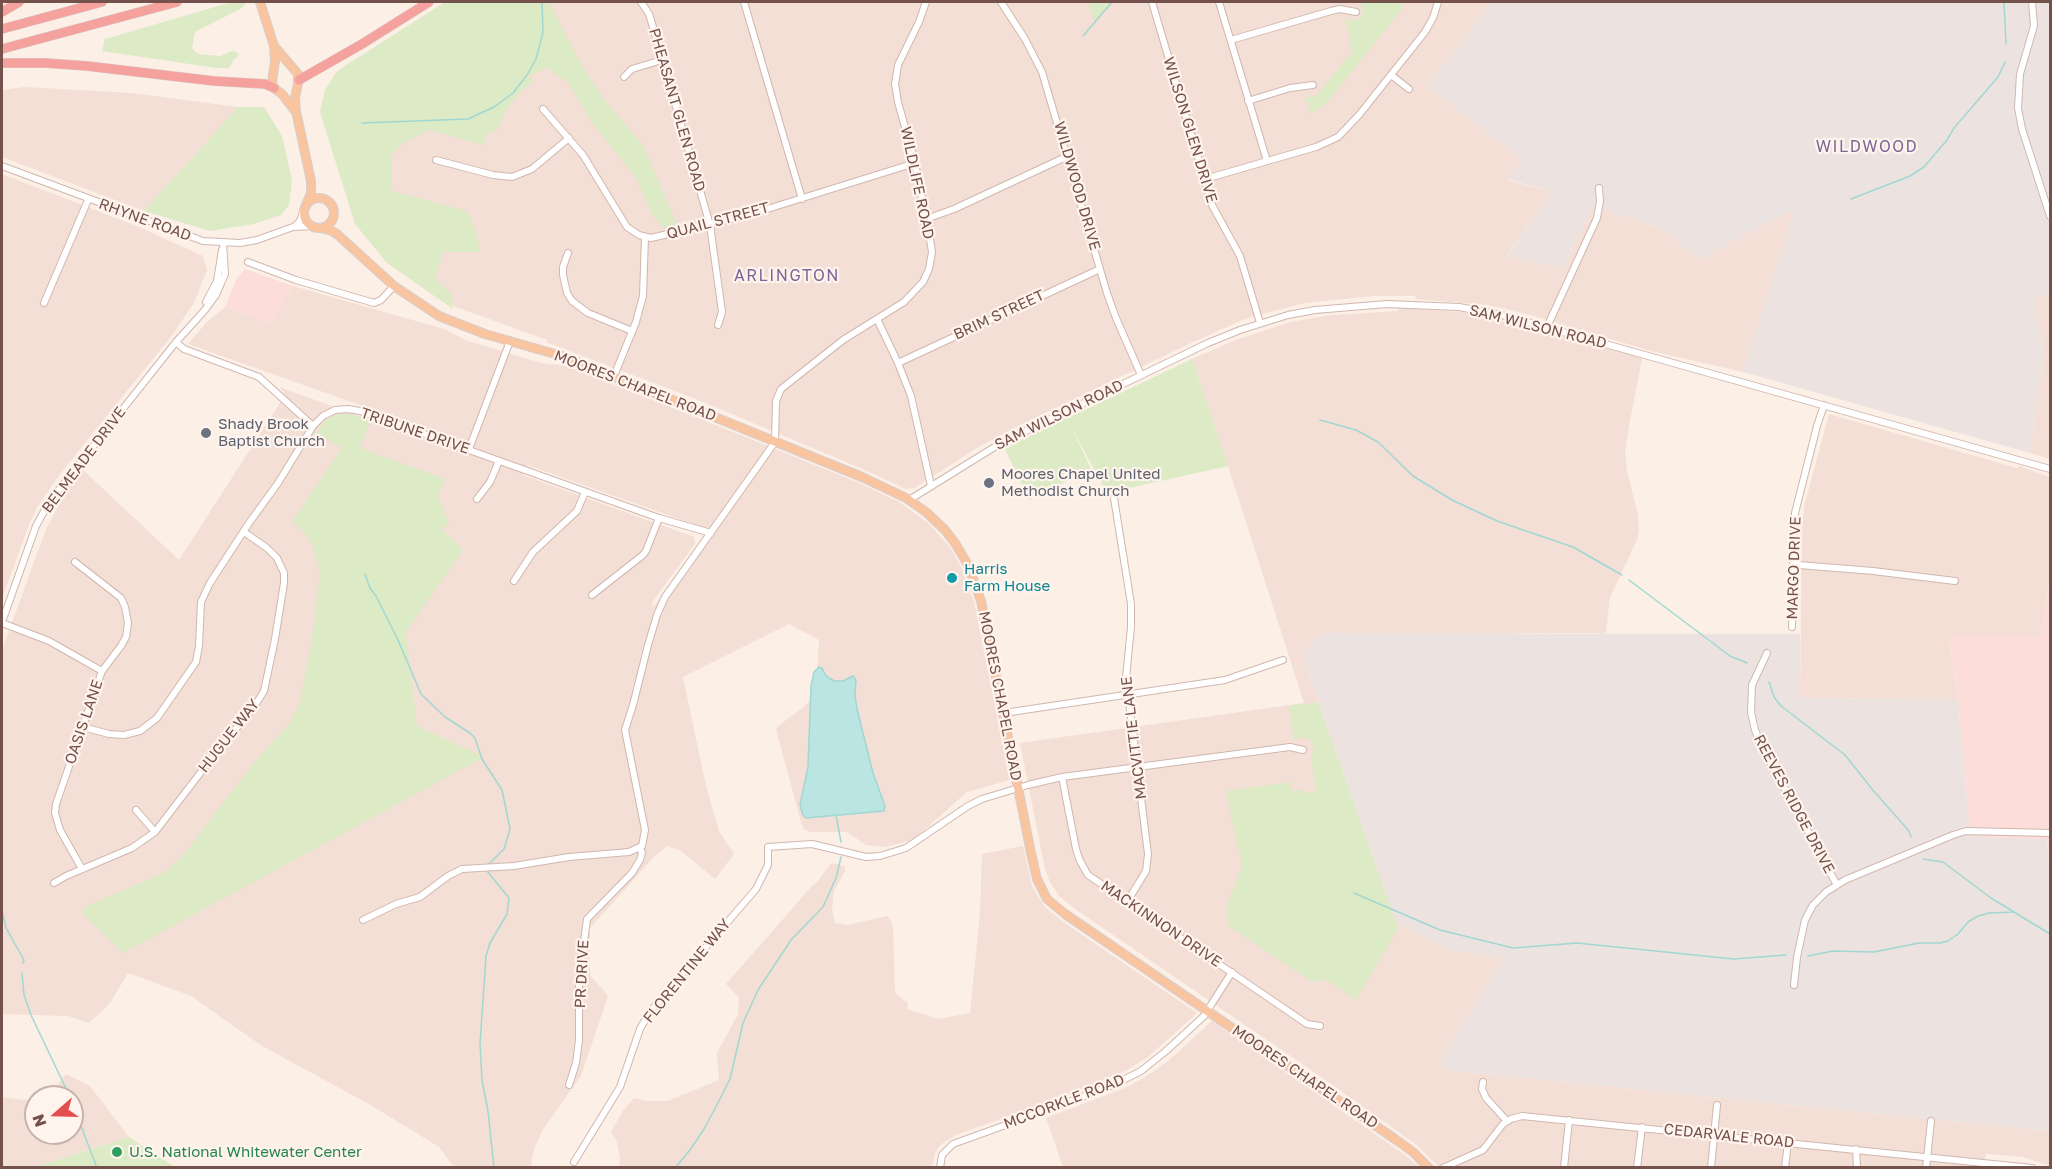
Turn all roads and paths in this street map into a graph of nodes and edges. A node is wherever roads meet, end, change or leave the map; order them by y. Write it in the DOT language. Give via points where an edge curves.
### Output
graph roads {
  1 [pos="19,2"];
  2 [pos="102,2"];
  3 [pos="177,2"];
  4 [pos="260,2"];
  5 [pos="429,2"];
  6 [pos="641,2"];
  7 [pos="744,2"];
  8 [pos="926,2"];
  9 [pos="1001,2"];
  10 [pos="1152,2"];
  11 [pos="1219,2"];
  12 [pos="1438,2"];
  13 [pos="2032,2"];
  14 [pos="2,12"];
  15 [pos="1356,12"];
  16 [pos="2,29"];
  17 [pos="1231,40"];
  18 [pos="274,46"];
  19 [pos="2,49"];
  20 [pos="662,60"];
  21 [pos="2,63"];
  22 [pos="1391,75"];
  23 [pos="624,77"];
  24 [pos="298,84"];
  25 [pos="1313,86"];
  26 [pos="1409,89"];
  27 [pos="278,91"];
  28 [pos="1248,101"];
  29 [pos="543,109"];
  30 [pos="296,111"];
  31 [pos="569,138"];
  32 [pos="1068,156"];
  33 [pos="436,160"];
  34 [pos="1267,161"];
  35 [pos="915,163"];
  36 [pos="2,166"];
  37 [pos="1205,179"];
  38 [pos="311,181"];
  39 [pos="1599,188"];
  40 [pos="324,199"];
  41 [pos="802,199"];
  42 [pos="88,200"];
  43 [pos="305,207"];
  44 [pos="334,215"];
  45 [pos="2050,216"];
  46 [pos="926,219"];
  47 [pos="710,225"];
  48 [pos="293,227"];
  49 [pos="316,227"];
  50 [pos="338,235"];
  51 [pos="645,237"];
  52 [pos="223,243"];
  53 [pos="568,253"];
  54 [pos="248,262"];
  55 [pos="1100,269"];
  56 [pos="394,286"];
  57 [pos="44,303"];
  58 [pos="877,319"];
  59 [pos="1260,323"];
  60 [pos="718,326"];
  61 [pos="1547,327"];
  62 [pos="632,331"];
  63 [pos="510,341"];
  64 [pos="176,342"];
  65 [pos="898,363"];
  66 [pos="1141,375"];
  67 [pos="614,376"];
  68 [pos="1824,405"];
  69 [pos="314,426"];
  70 [pos="775,442"];
  71 [pos="469,449"];
  72 [pos="499,461"];
  73 [pos="2050,470"];
  74 [pos="931,486"];
  75 [pos="585,492"];
  76 [pos="1114,498"];
  77 [pos="477,499"];
  78 [pos="909,500"];
  79 [pos="659,518"];
  80 [pos="244,532"];
  81 [pos="711,533"];
  82 [pos="75,562"];
  83 [pos="1793,563"];
  84 [pos="514,581"];
  85 [pos="1954,581"];
  86 [pos="592,595"];
  87 [pos="2,623"];
  88 [pos="1792,627"];
  89 [pos="1767,653"];
  90 [pos="1283,660"];
  91 [pos="102,671"];
  92 [pos="1128,694"];
  93 [pos="1004,712"];
  94 [pos="83,727"];
  95 [pos="1303,750"];
  96 [pos="1137,768"];
  97 [pos="1062,777"];
  98 [pos="1019,788"];
  99 [pos="136,810"];
  100 [pos="155,832"];
  101 [pos="2050,833"];
  102 [pos="640,848"];
  103 [pos="82,869"];
  104 [pos="54,883"];
  105 [pos="1837,885"];
  106 [pos="1127,902"];
  107 [pos="363,920"];
  108 [pos="1233,972"];
  109 [pos="1794,985"];
  110 [pos="1208,1011"];
  111 [pos="1320,1026"];
  112 [pos="1483,1082"];
  113 [pos="569,1085"];
  114 [pos="1717,1105"];
  115 [pos="1569,1120"];
  116 [pos="1507,1121"];
  117 [pos="1931,1121"];
  118 [pos="1642,1127"];
  119 [pos="1714,1134"];
  120 [pos="1788,1142"];
  121 [pos="1856,1149"];
  122 [pos="1927,1157"];
  123 [pos="574,1162"];
  124 [pos="940,1167"];
  125 [pos="1429,1167"];
  126 [pos="1443,1167"];
  127 [pos="1564,1167"];
  128 [pos="1637,1167"];
  129 [pos="1711,1167"];
  130 [pos="1785,1167"];
  131 [pos="1857,1167"];
  132 [pos="1926,1167"];
  133 [pos="2032,1167"];
  1 -- 14 [label="highway"];
  2 -- 16 [label="highway"];
  3 -- 19 [label="highway"];
  4 -- 18 [label="main road"];
  5 -- 24 [label="highway"];
  6 -- 20 [label="street, PHEASANT GLEN ROAD" via="649,15"];
  7 -- 41 [label="street"];
  8 -- 35 [label="street, WILDLIFE ROAD" via="898,65 895,84"];
  9 -- 32 [label="street, WILDWOOD DRIVE" via="1042,72"];
  10 -- 37 [label="street, WILSON GLEN DRIVE"];
  11 -- 17 [label="street"];
  12 -- 22 [label="street" via="1425,32"];
  13 -- 45 [label="street" via="2034,26 2020,74 2018,108"];
  15 -- 17 [label="street" via="1331,11"];
  17 -- 28 [label="street"];
  18 -- 24 [label="main road" via="296,69"];
  18 -- 27 [label="main road" via="271,77"];
  20 -- 23 [label="street" via="632,69"];
  20 -- 47 [label="street, PHEASANT GLEN ROAD"];
  21 -- 27 [label="highway" via="87,66 265,84"];
  22 -- 26 [label="street"];
  22 -- 34 [label="street" via="1338,137"];
  24 -- 27 [label="main road" via="290,93"];
  24 -- 30 [label="main road"];
  25 -- 28 [label="street" via="1290,88"];
  27 -- 30 [label="main road"];
  28 -- 34 [label="street"];
  29 -- 31 [label="street, QUAIL STREET"];
  30 -- 38 [label="main road"];
  31 -- 33 [label="street" via="532,169 512,177"];
  31 -- 51 [label="street, QUAIL STREET" via="603,184 622,221"];
  32 -- 46 [label="street"];
  32 -- 55 [label="street, WILDWOOD DRIVE"];
  34 -- 37 [label="street"];
  35 -- 41 [label="street, QUAIL STREET"];
  35 -- 46 [label="street, WILDLIFE ROAD"];
  36 -- 42 [label="street, RHYNE ROAD"];
  37 -- 59 [label="street, WILSON GLEN DRIVE" via="1212,205 1240,256"];
  38 -- 40 [label="main road"];
  38 -- 43 [label="main road"];
  39 -- 61 [label="street" via="1598,218"];
  40 -- 43 [label="main road" via="314,199"];
  40 -- 44 [label="main road" via="332,205"];
  41 -- 47 [label="street, QUAIL STREET"];
  42 -- 52 [label="street, RHYNE ROAD" via="195,238"];
  42 -- 57 [label="street"];
  43 -- 48 [label="street"];
  43 -- 49 [label="main road" via="305,219"];
  44 -- 49 [label="main road" via="330,224"];
  44 -- 50 [label="main road"];
  46 -- 58 [label="street, WILDLIFE ROAD" via="932,252 927,274 911,296"];
  47 -- 51 [label="street, QUAIL STREET"];
  47 -- 60 [label="street, PHEASANT GLEN ROAD" via="722,312"];
  48 -- 49 [label="street, RHYNE ROAD"];
  48 -- 52 [label="street, RHYNE ROAD" via="257,240"];
  49 -- 50 [label="main road, MOORES CHAPEL ROAD"];
  50 -- 56 [label="main road, MOORES CHAPEL ROAD"];
  51 -- 62 [label="street" via="643,296"];
  52 -- 64 [label="street, BELMEADE DRIVE" via="222,284"];
  53 -- 62 [label="street" via="563,275 572,301 588,313"];
  54 -- 56 [label="street" via="374,303"];
  55 -- 65 [label="street, BRIM STREET"];
  55 -- 66 [label="street, WILDWOOD DRIVE"];
  56 -- 63 [label="main road, MOORES CHAPEL ROAD" via="439,316"];
  58 -- 65 [label="street"];
  58 -- 70 [label="street, WILDLIFE ROAD" via="843,340 782,389 776,401"];
  59 -- 61 [label="street, SAM WILSON ROAD" via="1315,310 1388,304 1472,309"];
  59 -- 66 [label="street, SAM WILSON ROAD"];
  61 -- 68 [label="street, SAM WILSON ROAD"];
  62 -- 67 [label="street"];
  63 -- 67 [label="main road, MOORES CHAPEL ROAD"];
  63 -- 71 [label="street"];
  64 -- 69 [label="street" via="184,349 259,377"];
  64 -- 87 [label="street, BELMEADE DRIVE" via="49,502 36,526"];
  65 -- 74 [label="street" via="913,404"];
  66 -- 74 [label="street, SAM WILSON ROAD" via="1001,443"];
  67 -- 70 [label="main road, MOORES CHAPEL ROAD"];
  68 -- 73 [label="street, SAM WILSON ROAD"];
  68 -- 83 [label="street, MARGO DRIVE" via="1795,513"];
  69 -- 71 [label="street, TRIBUNE DRIVE" via="328,412 353,409"];
  69 -- 80 [label="street, TRIBUNE DRIVE"];
  70 -- 78 [label="main road, MOORES CHAPEL ROAD"];
  70 -- 81 [label="street, PR DRIVE"];
  71 -- 72 [label="street, TRIBUNE DRIVE"];
  72 -- 75 [label="street, TRIBUNE DRIVE"];
  72 -- 77 [label="street"];
  74 -- 78 [label="street, SAM WILSON ROAD"];
  75 -- 79 [label="street, TRIBUNE DRIVE"];
  75 -- 84 [label="street" via="577,511 533,552"];
  76 -- 92 [label="street, MACVITTIE LANE" via="1131,604"];
  78 -- 93 [label="main road, MOORES CHAPEL ROAD" via="945,530 968,565 981,601"];
  79 -- 81 [label="street, TRIBUNE DRIVE"];
  79 -- 86 [label="street" via="643,555"];
  80 -- 94 [label="street, TRIBUNE DRIVE" via="202,597 196,662 157,718 140,731 124,735"];
  80 -- 100 [label="street, HUGUE WAY" via="277,558 284,573 264,691"];
  81 -- 102 [label="street, PR DRIVE" via="665,597 657,615 625,730 645,830"];
  82 -- 91 [label="street, OASIS LANE" via="112,589 125,606 126,637"];
  83 -- 85 [label="street"];
  83 -- 88 [label="street, MARGO DRIVE"];
  87 -- 91 [label="street" via="49,641"];
  89 -- 105 [label="street, REEVES RIDGE DRIVE" via="1752,685 1755,730"];
  90 -- 92 [label="street" via="1225,680"];
  91 -- 94 [label="street, OASIS LANE"];
  92 -- 93 [label="street"];
  92 -- 96 [label="street, MACVITTIE LANE"];
  93 -- 98 [label="main road, MOORES CHAPEL ROAD"];
  94 -- 103 [label="street, OASIS LANE" via="55,813"];
  95 -- 96 [label="street" via="1290,747"];
  96 -- 97 [label="street"];
  96 -- 106 [label="street, MACVITTIE LANE" via="1148,860 1143,878"];
  97 -- 98 [label="street"];
  97 -- 106 [label="street, MACKINNON DRIVE" via="1083,869"];
  98 -- 110 [label="main road, MOORES CHAPEL ROAD" via="1037,879 1047,899"];
  98 -- 123 [label="street, FLORENTINE WAY" via="968,806 893,854 866,856 812,844 768,847 768,865 756,889 649,1013 620,1087"];
  99 -- 100 [label="street"];
  100 -- 103 [label="street, HUGUE WAY" via="132,848"];
  101 -- 105 [label="street" via="1966,831"];
  102 -- 107 [label="street" via="514,866 462,869 420,897"];
  102 -- 113 [label="street, PR DRIVE" via="640,860 632,873 587,919 579,978 579,1040"];
  103 -- 104 [label="street, HUGUE WAY"];
  105 -- 109 [label="street" via="1820,899 1805,920"];
  106 -- 108 [label="street, MACKINNON DRIVE"];
  108 -- 110 [label="street, MCCORKLE ROAD"];
  108 -- 111 [label="street, MACKINNON DRIVE" via="1307,1024"];
  110 -- 124 [label="street, MCCORKLE ROAD" via="1141,1071 953,1144 942,1155"];
  110 -- 125 [label="main road, MOORES CHAPEL ROAD" via="1395,1139"];
  112 -- 116 [label="street" via="1486,1098"];
  114 -- 119 [label="street"];
  115 -- 116 [label="street, CEDARVALE ROAD" via="1522,1116"];
  115 -- 118 [label="street, CEDARVALE ROAD"];
  115 -- 127 [label="street"];
  116 -- 126 [label="street" via="1483,1150"];
  117 -- 122 [label="street"];
  118 -- 119 [label="street, CEDARVALE ROAD"];
  118 -- 128 [label="street"];
  119 -- 120 [label="street, CEDARVALE ROAD"];
  119 -- 129 [label="street"];
  120 -- 121 [label="street, CEDARVALE ROAD"];
  120 -- 130 [label="street"];
  121 -- 122 [label="street, CEDARVALE ROAD"];
  121 -- 131 [label="street"];
  122 -- 132 [label="street"];
  122 -- 133 [label="street, CEDARVALE ROAD"];
}
